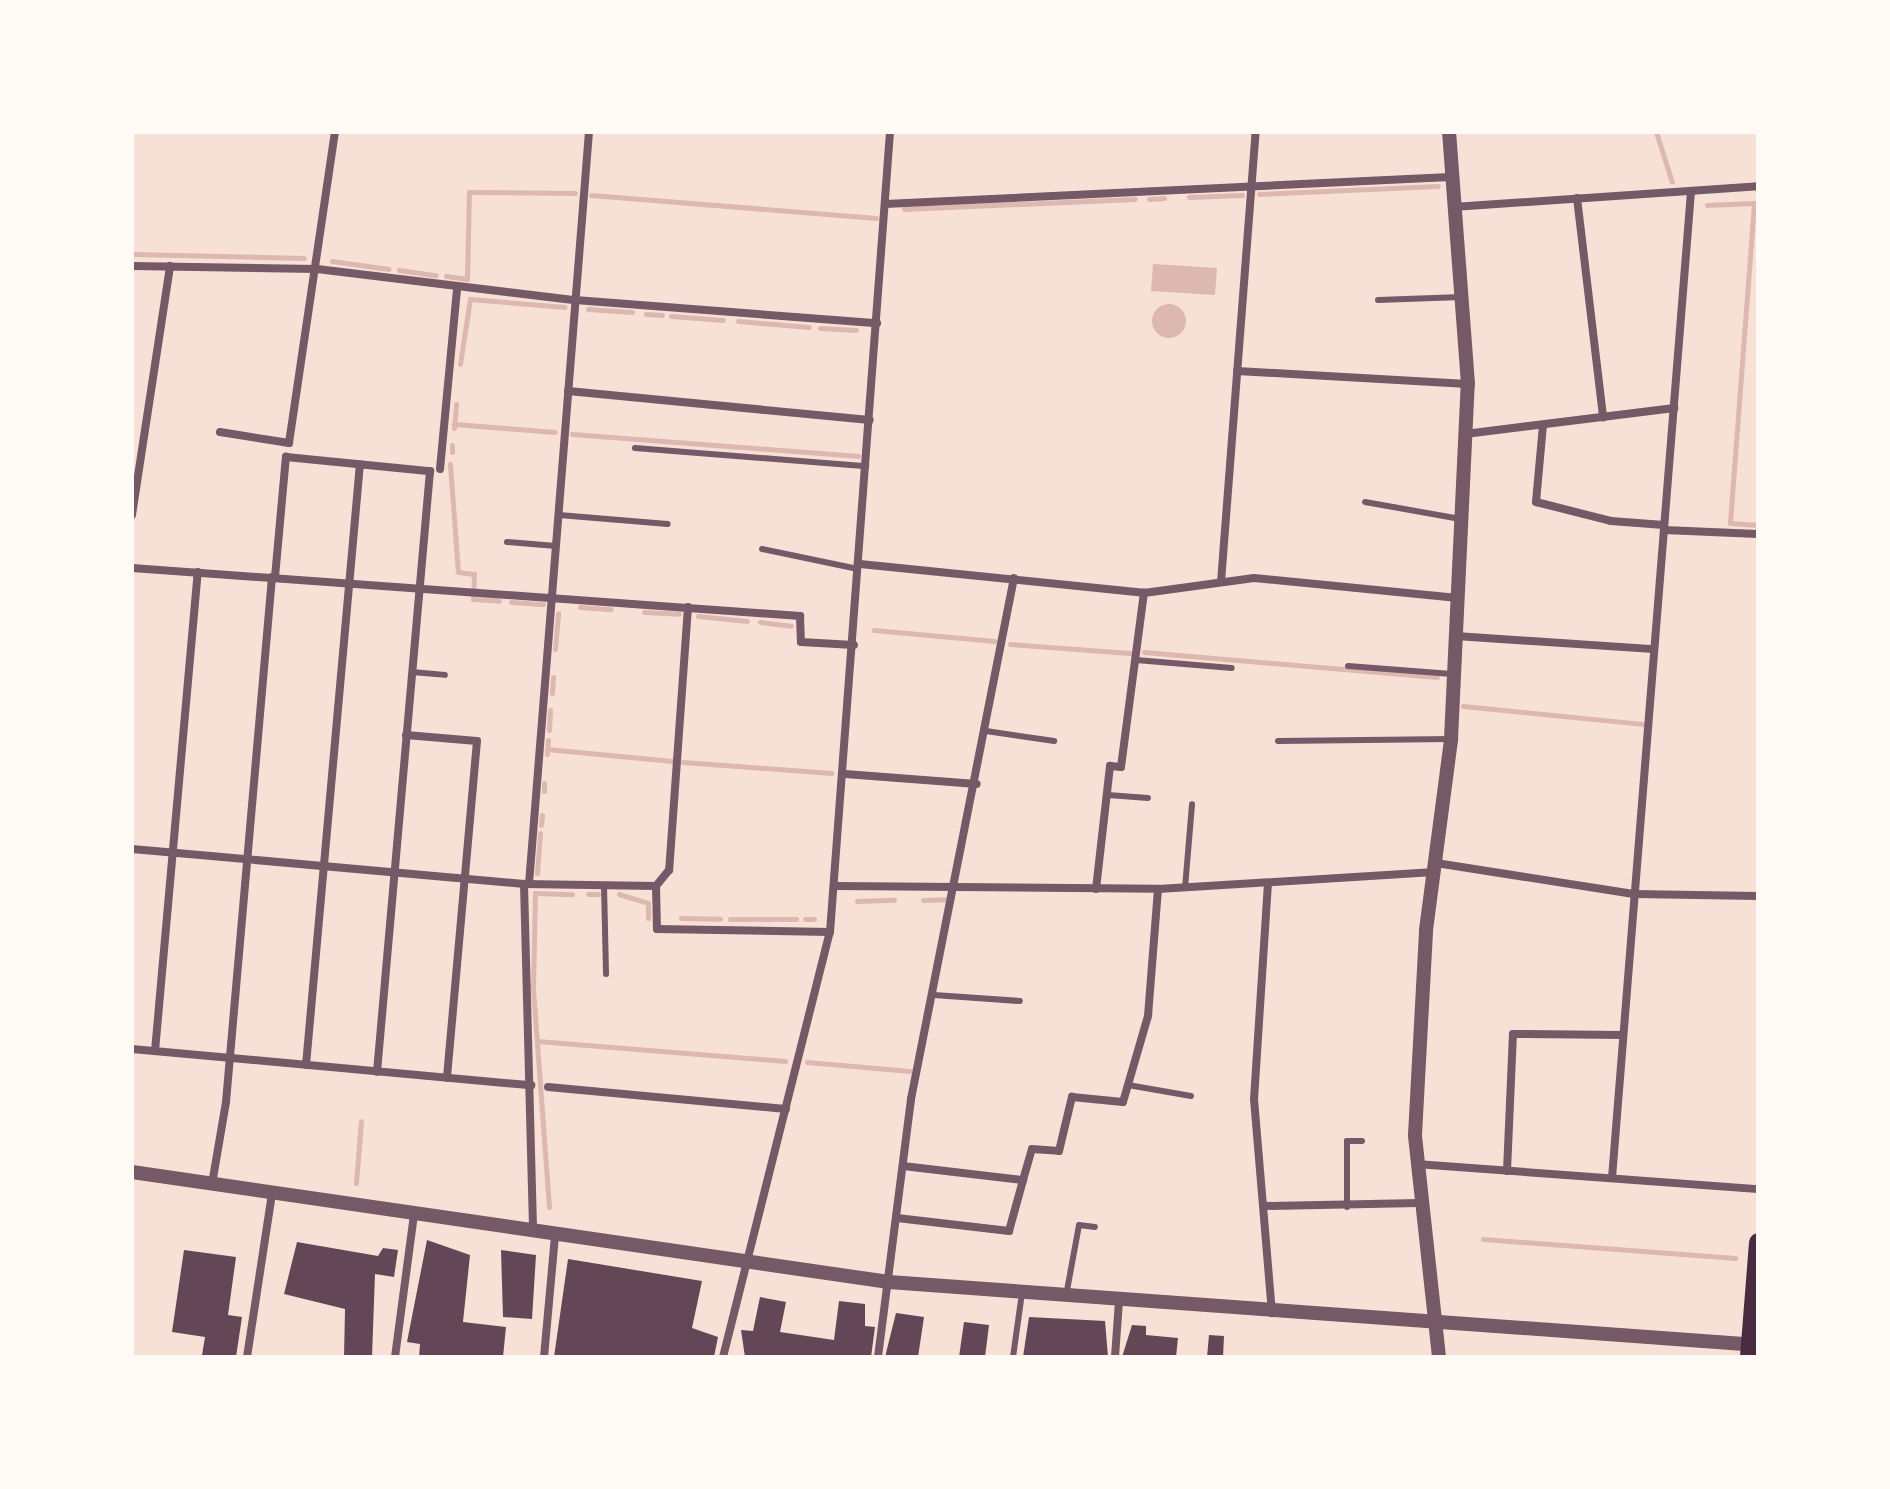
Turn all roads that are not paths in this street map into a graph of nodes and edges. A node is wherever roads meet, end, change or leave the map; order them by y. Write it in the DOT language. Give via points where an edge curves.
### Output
graph roads {
  1 [pos="335,132"];
  2 [pos="589,132"];
  3 [pos="890,132"];
  4 [pos="1256,132"];
  5 [pos="1449,132"];
  6 [pos="1450,177"];
  7 [pos="1758,186"];
  8 [pos="1252,187"];
  9 [pos="1691,192"];
  10 [pos="1577,198"];
  11 [pos="885,204"];
  12 [pos="1453,207"];
  13 [pos="132,266"];
  14 [pos="170,266"];
  15 [pos="317,269"];
  16 [pos="457,288"];
  17 [pos="1462,297"];
  18 [pos="575,300"];
  19 [pos="1378,300"];
  20 [pos="877,323"];
  21 [pos="1237,371"];
  22 [pos="1468,384"];
  23 [pos="568,391"];
  24 [pos="1674,408"];
  25 [pos="1603,417"];
  26 [pos="870,420"];
  27 [pos="1543,425"];
  28 [pos="220,432"];
  29 [pos="1465,434"];
  30 [pos="635,448"];
  31 [pos="360,464"];
  32 [pos="867,466"];
  33 [pos="440,469"];
  34 [pos="1365,502"];
  35 [pos="132,515"];
  36 [pos="559,515"];
  37 [pos="1461,519"];
  38 [pos="668,524"];
  39 [pos="1664,528"];
  40 [pos="1758,534"];
  41 [pos="507,542"];
  42 [pos="556,546"];
  43 [pos="762,549"];
  44 [pos="859,566"];
  45 [pos="132,568"];
  46 [pos="198,572"];
  47 [pos="274,577"];
  48 [pos="1014,578"];
  49 [pos="1221,582"];
  50 [pos="349,583"];
  51 [pos="419,587"];
  52 [pos="1144,593"];
  53 [pos="552,595"];
  54 [pos="1458,598"];
  55 [pos="688,607"];
  56 [pos="1456,636"];
  57 [pos="854,645"];
  58 [pos="1654,649"];
  59 [pos="1136,660"];
  60 [pos="1348,666"];
  61 [pos="1232,668"];
  62 [pos="412,672"];
  63 [pos="1454,674"];
  64 [pos="445,675"];
  65 [pos="986,731"];
  66 [pos="406,735"];
  67 [pos="1451,739"];
  68 [pos="1054,741"];
  69 [pos="1278,741"];
  70 [pos="845,774"];
  71 [pos="977,784"];
  72 [pos="1108,795"];
  73 [pos="1148,798"];
  74 [pos="1192,804"];
  75 [pos="132,849"];
  76 [pos="173,852"];
  77 [pos="248,859"];
  78 [pos="323,866"];
  79 [pos="1435,868"];
  80 [pos="394,872"];
  81 [pos="464,878"];
  82 [pos="1268,883"];
  83 [pos="527,884"];
  84 [pos="604,885"];
  85 [pos="656,886"];
  86 [pos="837,886"];
  87 [pos="1185,888"];
  88 [pos="1096,889"];
  89 [pos="1158,889"];
  90 [pos="957,890"];
  91 [pos="1634,894"];
  92 [pos="1758,896"];
  93 [pos="830,932"];
  94 [pos="606,974"];
  95 [pos="934,995"];
  96 [pos="1020,1001"];
  97 [pos="1623,1035"];
  98 [pos="132,1049"];
  99 [pos="155,1051"];
  100 [pos="230,1058"];
  101 [pos="306,1065"];
  102 [pos="377,1072"];
  103 [pos="447,1078"];
  104 [pos="531,1085"];
  105 [pos="1128,1085"];
  106 [pos="548,1087"];
  107 [pos="1191,1096"];
  108 [pos="786,1109"];
  109 [pos="1362,1141"];
  110 [pos="1416,1164"];
  111 [pos="903,1166"];
  112 [pos="1507,1171"];
  113 [pos="132,1172"];
  114 [pos="1612,1178"];
  115 [pos="1023,1180"];
  116 [pos="212,1184"];
  117 [pos="1758,1189"];
  118 [pos="272,1193"];
  119 [pos="1419,1203"];
  120 [pos="1264,1206"];
  121 [pos="1347,1207"];
  122 [pos="414,1214"];
  123 [pos="897,1218"];
  124 [pos="1095,1227"];
  125 [pos="533,1232"];
  126 [pos="555,1235"];
  127 [pos="1758,1242"];
  128 [pos="746,1262"];
  129 [pos="889,1282"];
  130 [pos="1022,1293"];
  131 [pos="1066,1297"];
  132 [pos="1119,1301"];
  133 [pos="1272,1313"];
  134 [pos="1434,1323"];
  135 [pos="1752,1349"];
  136 [pos="247,1357"];
  137 [pos="395,1357"];
  138 [pos="544,1357"];
  139 [pos="723,1357"];
  140 [pos="878,1357"];
  141 [pos="1013,1357"];
  142 [pos="1115,1357"];
  143 [pos="1439,1357"];
  1 -- 15 [label="street"];
  2 -- 18 [label="street"];
  3 -- 11 [label="street"];
  4 -- 8 [label="street"];
  5 -- 6 [label="street"];
  6 -- 8 [label="street"];
  6 -- 12 [label="street"];
  7 -- 9 [label="street"];
  8 -- 11 [label="street"];
  8 -- 21 [label="street"];
  9 -- 10 [label="street"];
  9 -- 24 [label="street"];
  10 -- 12 [label="street"];
  10 -- 25 [label="street"];
  11 -- 20 [label="street"];
  12 -- 17 [label="street"];
  13 -- 14 [label="street"];
  14 -- 15 [label="street"];
  14 -- 35 [label="street"];
  15 -- 16 [label="street"];
  15 -- 28 [label="street" via="289,443"];
  16 -- 18 [label="street"];
  16 -- 33 [label="street"];
  17 -- 19 [label="lane"];
  17 -- 22 [label="street"];
  18 -- 20 [label="street"];
  18 -- 23 [label="street"];
  20 -- 26 [label="street"];
  21 -- 22 [label="street"];
  21 -- 49 [label="street"];
  22 -- 29 [label="street"];
  23 -- 26 [label="street"];
  23 -- 36 [label="street"];
  24 -- 25 [label="street"];
  24 -- 39 [label="street"];
  25 -- 27 [label="street"];
  26 -- 32 [label="street"];
  27 -- 29 [label="street"];
  27 -- 39 [label="street" via="1536,502"];
  29 -- 37 [label="street"];
  30 -- 32 [label="lane"];
  31 -- 47 [label="street" via="286,457"];
  31 -- 50 [label="street"];
  31 -- 51 [label="street" via="430,471"];
  32 -- 44 [label="street"];
  34 -- 37 [label="lane"];
  36 -- 38 [label="lane"];
  36 -- 42 [label="street"];
  37 -- 54 [label="street"];
  39 -- 40 [label="street"];
  39 -- 58 [label="street"];
  41 -- 42 [label="lane"];
  42 -- 53 [label="street"];
  43 -- 44 [label="lane"];
  44 -- 48 [label="street"];
  44 -- 57 [label="street"];
  45 -- 46 [label="street"];
  46 -- 47 [label="street"];
  46 -- 76 [label="street"];
  47 -- 50 [label="street"];
  47 -- 77 [label="street"];
  48 -- 52 [label="street"];
  48 -- 65 [label="street"];
  49 -- 52 [label="street"];
  49 -- 54 [label="street" via="1254,578"];
  50 -- 51 [label="street"];
  50 -- 78 [label="street"];
  51 -- 53 [label="street"];
  51 -- 62 [label="street"];
  52 -- 59 [label="street"];
  53 -- 55 [label="street"];
  53 -- 83 [label="street"];
  54 -- 56 [label="street"];
  55 -- 57 [label="street" via="800,616 801,642"];
  55 -- 85 [label="street" via="669,870"];
  56 -- 58 [label="street"];
  56 -- 63 [label="street"];
  57 -- 70 [label="street"];
  58 -- 91 [label="street"];
  59 -- 61 [label="lane"];
  59 -- 72 [label="street" via="1121,767 1110,766"];
  60 -- 63 [label="lane"];
  62 -- 64 [label="lane"];
  62 -- 66 [label="street"];
  63 -- 67 [label="street"];
  65 -- 68 [label="lane"];
  65 -- 71 [label="street"];
  66 -- 80 [label="street"];
  66 -- 81 [label="street" via="477,741"];
  67 -- 69 [label="lane"];
  67 -- 79 [label="street"];
  70 -- 71 [label="street"];
  70 -- 86 [label="street"];
  71 -- 90 [label="street"];
  72 -- 73 [label="lane"];
  72 -- 88 [label="street"];
  74 -- 87 [label="lane"];
  75 -- 76 [label="street"];
  76 -- 77 [label="street"];
  76 -- 99 [label="street"];
  77 -- 78 [label="street"];
  77 -- 100 [label="street"];
  78 -- 80 [label="street"];
  78 -- 101 [label="street"];
  79 -- 82 [label="street"];
  79 -- 91 [label="street"];
  79 -- 110 [label="street"];
  80 -- 81 [label="street"];
  80 -- 102 [label="street"];
  81 -- 83 [label="street"];
  81 -- 103 [label="street"];
  82 -- 87 [label="street"];
  82 -- 120 [label="street" via="1254,1099"];
  83 -- 84 [label="street"];
  83 -- 104 [label="street"];
  84 -- 85 [label="street"];
  84 -- 94 [label="lane"];
  85 -- 93 [label="street" via="657,929"];
  86 -- 90 [label="street"];
  86 -- 93 [label="street"];
  87 -- 89 [label="street"];
  88 -- 89 [label="street"];
  88 -- 90 [label="street"];
  89 -- 105 [label="street" via="1148,1016"];
  90 -- 95 [label="street"];
  91 -- 92 [label="street"];
  91 -- 97 [label="street"];
  93 -- 108 [label="street"];
  95 -- 96 [label="lane"];
  95 -- 111 [label="street"];
  97 -- 112 [label="street" via="1513,1034"];
  97 -- 114 [label="street"];
  98 -- 99 [label="street"];
  99 -- 100 [label="street"];
  100 -- 101 [label="street"];
  100 -- 116 [label="street"];
  101 -- 102 [label="street"];
  102 -- 103 [label="street"];
  103 -- 104 [label="street"];
  104 -- 125 [label="street"];
  105 -- 107 [label="lane"];
  105 -- 115 [label="street" via="1123,1102 1072,1097 1059,1151 1032,1149"];
  106 -- 108 [label="street"];
  108 -- 128 [label="street"];
  109 -- 121 [label="lane" via="1347,1141"];
  110 -- 112 [label="street"];
  110 -- 119 [label="street"];
  111 -- 115 [label="street"];
  111 -- 123 [label="street"];
  112 -- 114 [label="street"];
  113 -- 116 [label="street"];
  114 -- 117 [label="street"];
  115 -- 123 [label="street" via="1009,1231"];
  116 -- 118 [label="street"];
  118 -- 122 [label="street"];
  118 -- 136 [label="street"];
  119 -- 121 [label="street"];
  119 -- 134 [label="street"];
  120 -- 121 [label="street"];
  120 -- 133 [label="street"];
  122 -- 125 [label="street"];
  122 -- 137 [label="street"];
  123 -- 129 [label="street"];
  124 -- 131 [label="lane" via="1079,1225"];
  125 -- 126 [label="street"];
  126 -- 128 [label="street"];
  126 -- 138 [label="street"];
  127 -- 135 [label="main road"];
  128 -- 129 [label="street"];
  128 -- 139 [label="street"];
  129 -- 130 [label="street"];
  129 -- 140 [label="street"];
  130 -- 131 [label="street"];
  130 -- 141 [label="lane"];
  131 -- 132 [label="street"];
  132 -- 133 [label="street"];
  132 -- 142 [label="street"];
  133 -- 134 [label="street"];
  134 -- 135 [label="street"];
  134 -- 143 [label="street"];
}
